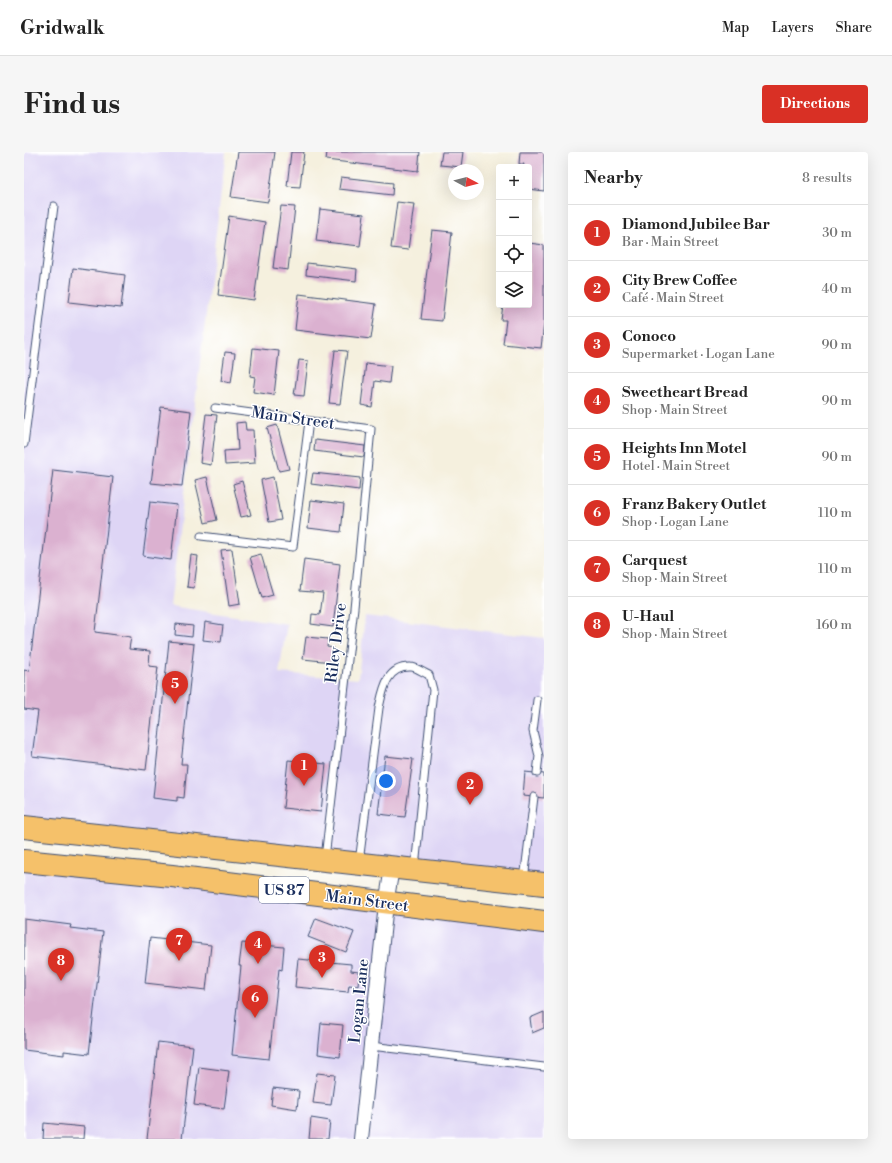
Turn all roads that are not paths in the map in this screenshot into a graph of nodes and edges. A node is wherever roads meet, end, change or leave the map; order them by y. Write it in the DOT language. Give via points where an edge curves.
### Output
graph roads {
  1 [pos="54,206"];
  2 [pos="215,408"];
  3 [pos="309,421"];
  4 [pos="370,429"];
  5 [pos="24,444"];
  6 [pos="201,536"];
  7 [pos="537,700"];
  8 [pos="537,774"];
  9 [pos="534,797"];
  10 [pos="24,827"];
  11 [pos="325,860"];
  12 [pos="24,861"];
  13 [pos="359,864"];
  14 [pos="392,868"];
  15 [pos="415,870"];
  16 [pos="534,883"];
  17 [pos="386,904"];
  18 [pos="544,922"];
  19 [pos="371,1046"];
  20 [pos="544,1068"];
  21 [pos="361,1139"];
  1 -- 5 [label="lane"];
  2 -- 3 [label="lane, Main Street"];
  3 -- 4 [label="lane, Main Street"];
  3 -- 6 [label="lane" via="293,547"];
  4 -- 11 [label="lane, Riley Drive" via="354,608"];
  7 -- 8 [label="lane" via="533,731 539,756"];
  9 -- 16 [label="lane"];
  10 -- 11 [label="main road, US 87"];
  11 -- 13 [label="main road, US 87"];
  12 -- 17 [label="main road, Main Street / US 87" via="172,876"];
  13 -- 14 [label="main road, US 87"];
  13 -- 15 [label="lane" via="384,684 394,671 411,667 429,675 433,690"];
  14 -- 15 [label="main road, US 87"];
  14 -- 17 [label="street, Logan Lane"];
  15 -- 16 [label="main road, US 87"];
  17 -- 18 [label="main road, Main Street / US 87"];
  17 -- 19 [label="street, Logan Lane"];
  19 -- 20 [label="lane"];
  19 -- 21 [label="street, Logan Lane"];
}
